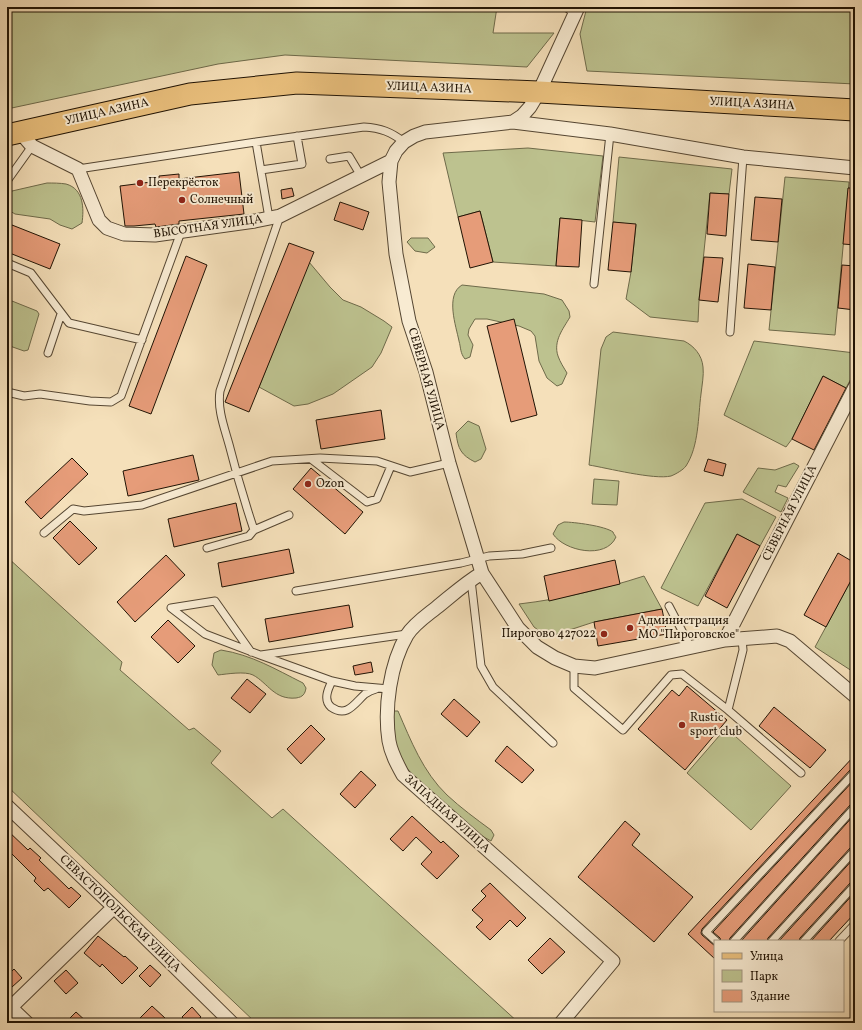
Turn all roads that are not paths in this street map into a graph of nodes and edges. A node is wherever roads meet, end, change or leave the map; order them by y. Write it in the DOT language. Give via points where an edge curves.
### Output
graph roads {
  1 [pos="572,9"];
  2 [pos="539,92"];
  3 [pos="855,110"];
  4 [pos="513,122"];
  5 [pos="610,134"];
  6 [pos="297,136"];
  7 [pos="20,137"];
  8 [pos="256,142"];
  9 [pos="404,142"];
  10 [pos="744,157"];
  11 [pos="330,158"];
  12 [pos="391,161"];
  13 [pos="855,168"];
  14 [pos="78,169"];
  15 [pos="261,170"];
  16 [pos="361,176"];
  17 [pos="7,181"];
  18 [pos="274,217"];
  19 [pos="181,232"];
  20 [pos="7,263"];
  21 [pos="594,284"];
  22 [pos="61,314"];
  23 [pos="730,332"];
  24 [pos="142,340"];
  25 [pos="48,353"];
  26 [pos="855,387"];
  27 [pos="7,392"];
  28 [pos="311,459"];
  29 [pos="449,463"];
  30 [pos="391,466"];
  31 [pos="236,472"];
  32 [pos="289,515"];
  33 [pos="254,530"];
  34 [pos="44,533"];
  35 [pos="207,548"];
  36 [pos="551,548"];
  37 [pos="478,559"];
  38 [pos="476,576"];
  39 [pos="296,591"];
  40 [pos="669,606"];
  41 [pos="408,634"];
  42 [pos="742,639"];
  43 [pos="725,640"];
  44 [pos="691,648"];
  45 [pos="252,652"];
  46 [pos="260,655"];
  47 [pos="574,666"];
  48 [pos="332,681"];
  49 [pos="383,688"];
  50 [pos="855,696"];
  51 [pos="728,710"];
  52 [pos="553,743"];
  53 [pos="855,772"];
  54 [pos="801,773"];
  55 [pos="7,806"];
  56 [pos="855,807"];
  57 [pos="855,850"];
  58 [pos="855,885"];
  59 [pos="114,907"];
  60 [pos="855,924"];
  61 [pos="715,940"];
  62 [pos="735,940"];
  63 [pos="773,940"];
  64 [pos="805,940"];
  65 [pos="840,940"];
  66 [pos="8,1007"];
  67 [pos="27,1023"];
  68 [pos="232,1023"];
  69 [pos="561,1023"];
  1 -- 2 [label="street"];
  2 -- 3 [label="main road, УЛИЦА АЗИНА"];
  2 -- 4 [label="street" via="530,107"];
  2 -- 7 [label="main road, УЛИЦА АЗИНА" via="297,83 190,94"];
  4 -- 5 [label="street, СЕВЕРНАЯ УЛИЦА"];
  4 -- 9 [label="street, СЕВЕРНАЯ УЛИЦА" via="425,132"];
  5 -- 10 [label="street, СЕВЕРНАЯ УЛИЦА"];
  5 -- 21 [label="lane"];
  6 -- 8 [label="lane"];
  6 -- 9 [label="lane" via="364,127 392,133"];
  6 -- 15 [label="lane" via="302,164"];
  7 -- 14 [label="street"];
  7 -- 17 [label="lane"];
  8 -- 14 [label="lane"];
  8 -- 15 [label="lane"];
  9 -- 12 [label="street, СЕВЕРНАЯ УЛИЦА"];
  10 -- 13 [label="street, СЕВЕРНАЯ УЛИЦА"];
  10 -- 23 [label="lane"];
  11 -- 16 [label="lane" via="349,156"];
  12 -- 16 [label="street, ВЫСОТНАЯ УЛИЦА"];
  12 -- 29 [label="street, СЕВЕРНАЯ УЛИЦА" via="389,182 396,254 409,321 426,372"];
  14 -- 19 [label="street, ВЫСОТНАЯ УЛИЦА" via="98,220 107,228 124,234 155,235"];
  15 -- 18 [label="lane"];
  16 -- 18 [label="street, ВЫСОТНАЯ УЛИЦА"];
  18 -- 19 [label="street, ВЫСОТНАЯ УЛИЦА"];
  18 -- 31 [label="lane" via="219,396 220,414"];
  19 -- 24 [label="lane"];
  20 -- 22 [label="lane" via="31,273"];
  22 -- 24 [label="lane" via="68,323"];
  22 -- 25 [label="lane"];
  24 -- 27 [label="lane" via="121,396 111,402 40,394 24,396"];
  26 -- 43 [label="street, СЕВЕРНАЯ УЛИЦА"];
  28 -- 30 [label="lane" via="377,461"];
  28 -- 30 [label="lane" via="367,502 377,499"];
  28 -- 31 [label="lane" via="272,461"];
  29 -- 30 [label="lane" via="410,472"];
  29 -- 37 [label="street, СЕВЕРНАЯ УЛИЦА"];
  31 -- 33 [label="lane"];
  31 -- 34 [label="lane" via="142,505 84,511 73,509"];
  32 -- 33 [label="lane"];
  33 -- 35 [label="lane" via="249,536"];
  36 -- 37 [label="lane"];
  37 -- 38 [label="street, СЕВЕРНАЯ УЛИЦА"];
  37 -- 39 [label="lane"];
  38 -- 41 [label="street, ЗАПАДНАЯ УЛИЦА"];
  38 -- 47 [label="street, СЕВЕРНАЯ УЛИЦА" via="518,628 537,647"];
  38 -- 52 [label="lane" via="481,666 493,687"];
  40 -- 44 [label="lane"];
  41 -- 46 [label="lane"];
  41 -- 49 [label="street, ЗАПАДНАЯ УЛИЦА"];
  42 -- 43 [label="street, СЕВЕРНАЯ УЛИЦА"];
  42 -- 50 [label="street, СЕВЕРНАЯ УЛИЦА" via="777,636 790,641"];
  42 -- 51 [label="lane" via="743,650"];
  43 -- 44 [label="street, СЕВЕРНАЯ УЛИЦА"];
  44 -- 47 [label="street, СЕВЕРНАЯ УЛИЦА" via="595,668"];
  45 -- 45 [label="lane" via="205,634 171,608 215,601"];
  45 -- 46 [label="lane"];
  46 -- 48 [label="lane"];
  47 -- 51 [label="lane" via="574,688 623,730 671,675 682,674"];
  48 -- 49 [label="lane"];
  48 -- 49 [label="lane" via="328,689 329,705 342,712 350,709 366,693"];
  49 -- 69 [label="street, ЗАПАДНАЯ УЛИЦА" via="388,710 389,742 402,775 613,961"];
  51 -- 54 [label="lane"];
  53 -- 61 [label="lane" via="706,932"];
  55 -- 59 [label="street, СЕВАСТОПОЛЬСКАЯ УЛИЦА"];
  56 -- 62 [label="lane"];
  57 -- 63 [label="lane"];
  58 -- 64 [label="lane"];
  59 -- 66 [label="street"];
  59 -- 68 [label="street, СЕВАСТОПОЛЬСКАЯ УЛИЦА"];
  60 -- 65 [label="lane"];
  66 -- 67 [label="street"];
}
